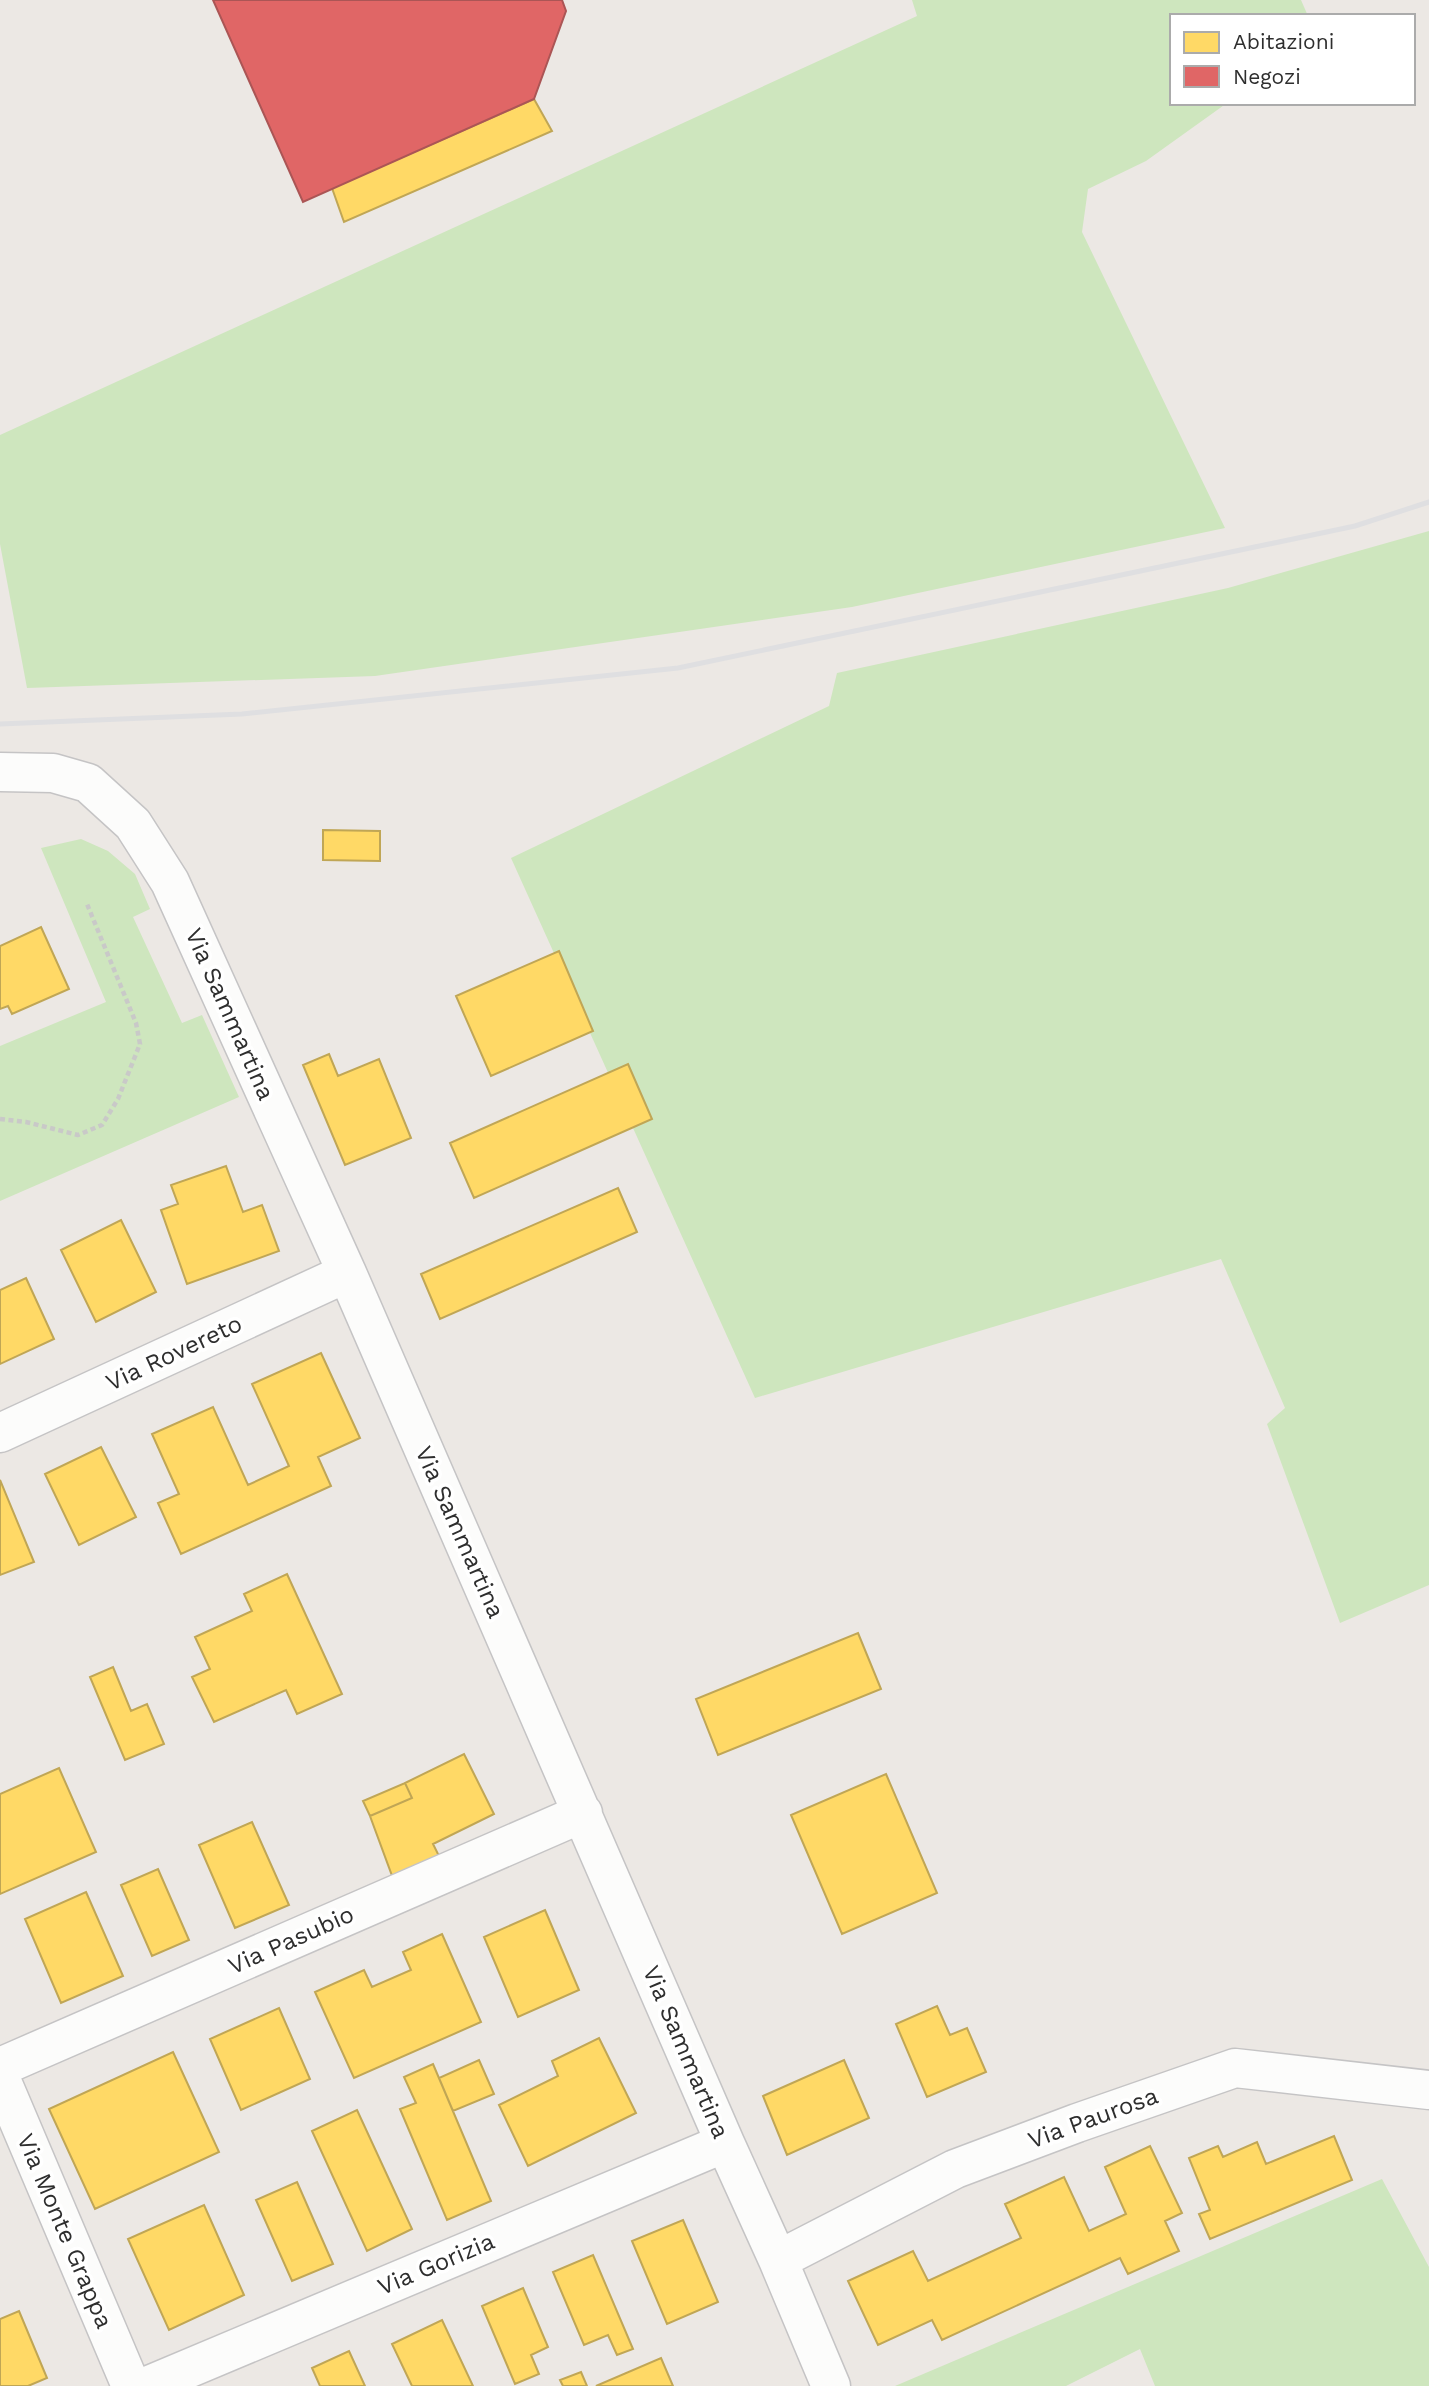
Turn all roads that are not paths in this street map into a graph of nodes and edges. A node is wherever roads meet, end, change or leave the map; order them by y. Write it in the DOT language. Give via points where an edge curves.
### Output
graph roads {
  1 [pos="0,772"];
  2 [pos="347,1273"];
  3 [pos="0,1433"];
  4 [pos="583,1813"];
  5 [pos="0,2067"];
  6 [pos="0,2077"];
  7 [pos="1429,2090"];
  8 [pos="724,2143"];
  9 [pos="778,2260"];
  10 [pos="131,2386"];
  11 [pos="147,2386"];
  12 [pos="831,2386"];
  1 -- 2 [label="street, Via Sammartina" via="53,773 88,783 133,824 170,882"];
  2 -- 3 [label="street, Via Rovereto"];
  2 -- 4 [label="street, Via Sammartina"];
  4 -- 5 [label="street, Via Pasubio"];
  4 -- 8 [label="street, Via Sammartina"];
  6 -- 10 [label="street, Via Monte Grappa"];
  7 -- 9 [label="street, Via Paurosa" via="1235,2068 955,2169"];
  8 -- 9 [label="street, Via Sammartina"];
  8 -- 11 [label="street, Via Gorizia"];
  9 -- 12 [label="street, Via Sammartina"];
}
